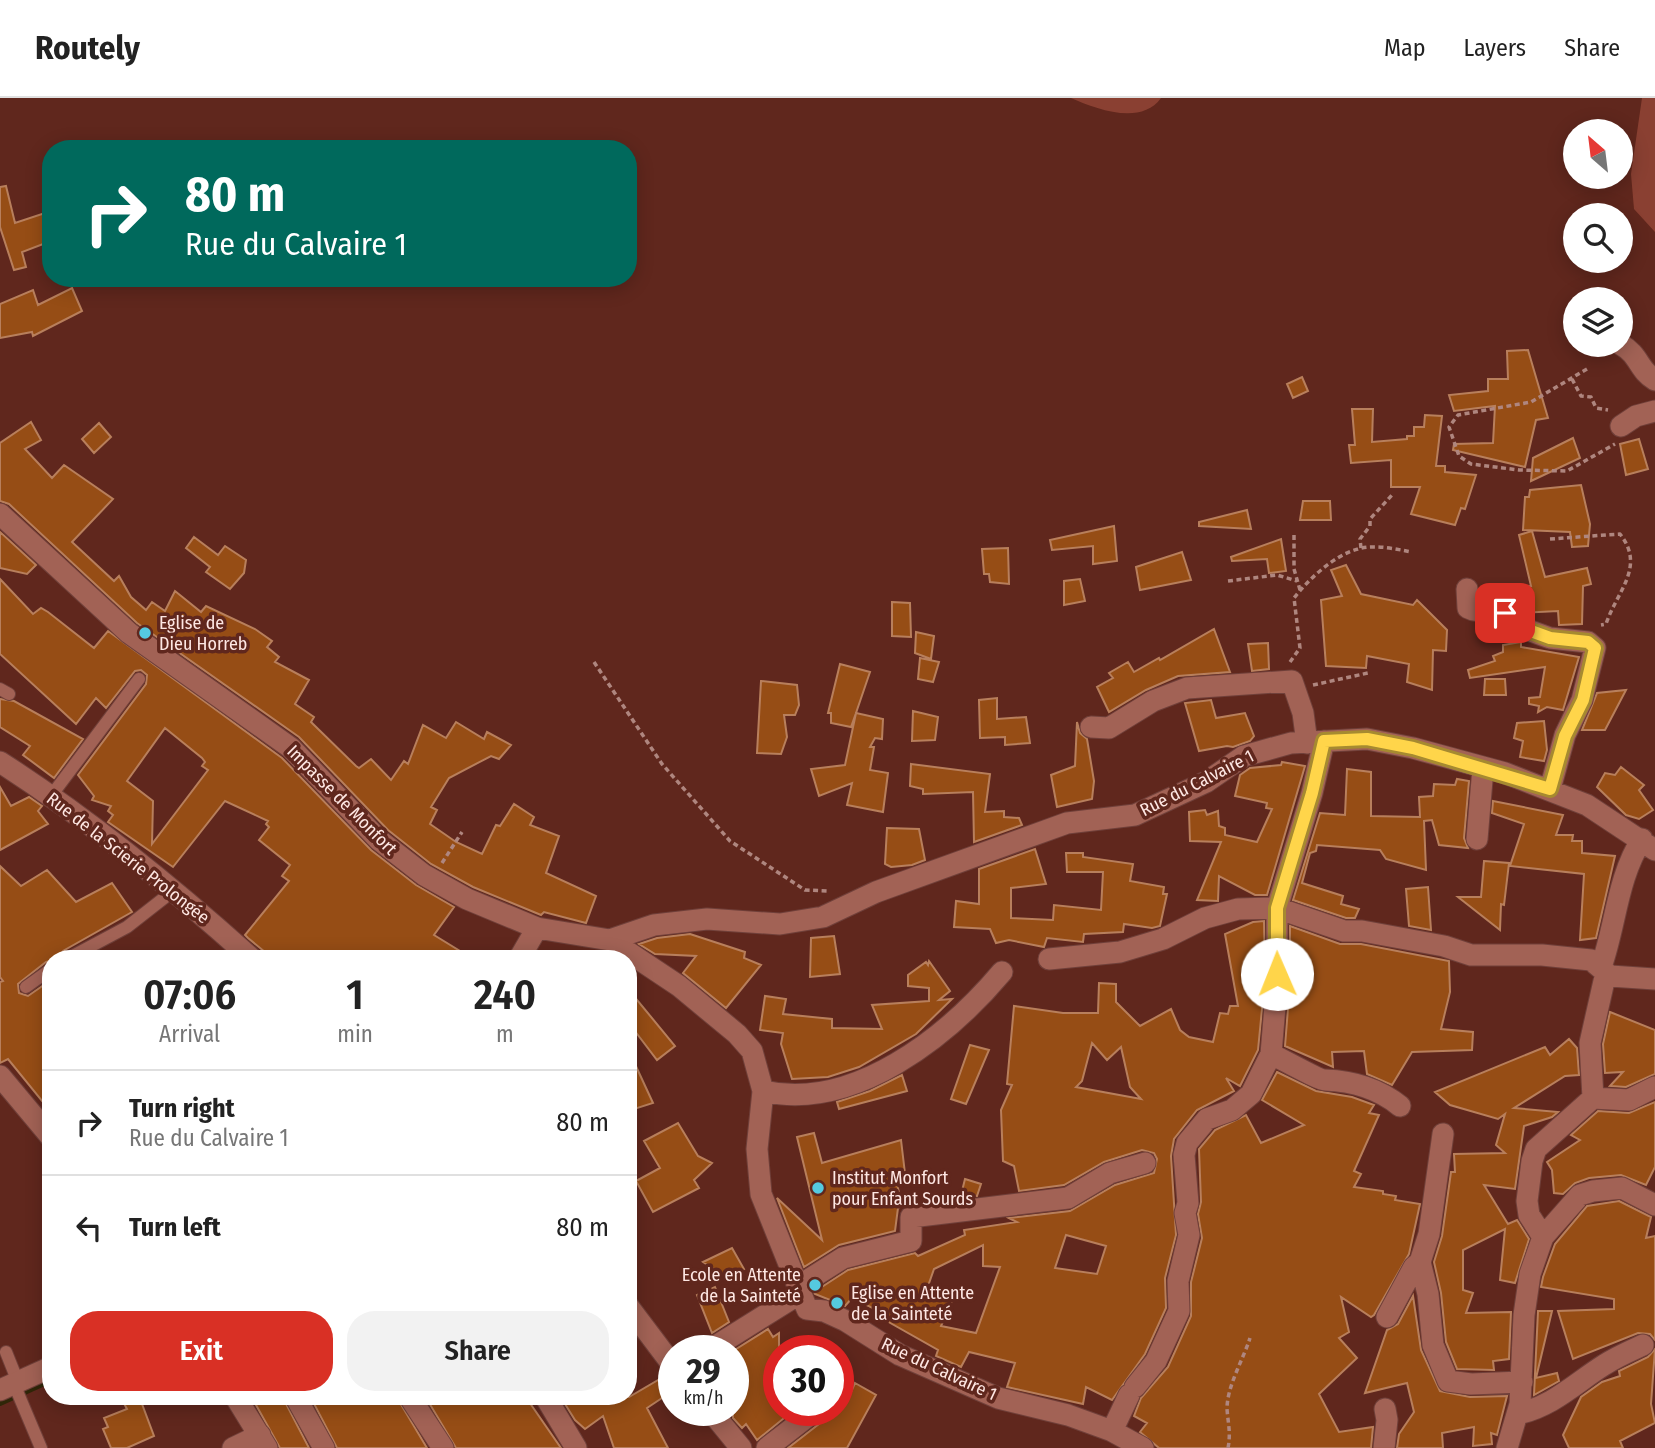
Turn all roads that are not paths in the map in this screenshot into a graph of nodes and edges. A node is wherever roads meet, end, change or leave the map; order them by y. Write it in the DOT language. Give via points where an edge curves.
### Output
graph roads {
  1 [pos="1633,353"];
  2 [pos="1655,380"];
  3 [pos="1655,411"];
  4 [pos="1620,426"];
  5 [pos="0,514"];
  6 [pos="1467,589"];
  7 [pos="139,680"];
  8 [pos="1091,727"];
  9 [pos="1315,742"];
  10 [pos="0,762"];
  11 [pos="1483,768"];
  12 [pos="1550,789"];
  13 [pos="51,796"];
  14 [pos="1477,839"];
  15 [pos="1648,845"];
  16 [pos="173,891"];
  17 [pos="1277,908"];
  18 [pos="537,928"];
  19 [pos="610,940"];
  20 [pos="84,950"];
  21 [pos="242,950"];
  22 [pos="524,950"];
  23 [pos="625,950"];
  24 [pos="637,958"];
  25 [pos="1049,959"];
  26 [pos="1002,972"];
  27 [pos="1605,972"];
  28 [pos="42,976"];
  29 [pos="1655,979"];
  30 [pos="26,988"];
  31 [pos="1271,1054"];
  32 [pos="0,1076"];
  33 [pos="1655,1087"];
  34 [pos="763,1091"];
  35 [pos="1593,1098"];
  36 [pos="1400,1106"];
  37 [pos="42,1126"];
  38 [pos="1443,1134"];
  39 [pos="1146,1163"];
  40 [pos="1655,1205"];
  41 [pos="1542,1237"];
  42 [pos="1420,1262"];
  43 [pos="798,1290"];
  44 [pos="1387,1317"];
  45 [pos="637,1318"];
  46 [pos="732,1335"];
  47 [pos="1643,1345"];
  48 [pos="658,1346"];
  49 [pos="6,1352"];
  50 [pos="42,1372"];
  51 [pos="1521,1382"];
  52 [pos="14,1389"];
  53 [pos="241,1405"];
  54 [pos="300,1405"];
  55 [pos="415,1405"];
  56 [pos="550,1405"];
  57 [pos="1385,1409"];
  58 [pos="1518,1414"];
  59 [pos="723,1426"];
  60 [pos="795,1426"];
  61 [pos="1112,1431"];
  62 [pos="264,1441"];
  63 [pos="41,1448"];
  64 [pos="233,1448"];
  65 [pos="324,1448"];
  66 [pos="443,1448"];
  67 [pos="576,1448"];
  68 [pos="741,1448"];
  69 [pos="766,1448"];
  70 [pos="1143,1448"];
  71 [pos="1384,1448"];
  72 [pos="1507,1448"];
  1 -- 2 [label="street"];
  3 -- 4 [label="street"];
  5 -- 18 [label="street, Impasse de Monfort" via="129,633 291,748 393,852 467,899"];
  6 -- 12 [label="street" via="1468,608 1474,611 1495,609 1505,613 1509,623 1534,633 1595,648 1583,700 1565,736"];
  7 -- 13 [label="lane"];
  8 -- 9 [label="street" via="1109,727 1153,701 1187,688 1292,685"];
  9 -- 11 [label="street, Rue du Calvaire 1" via="1367,739"];
  9 -- 17 [label="street" via="1312,793"];
  9 -- 19 [label="street, Rue du Calvaire 1" via="1291,743 1244,757 1206,782 1135,816 1067,823 876,892 822,918 780,924 706,919 654,925"];
  10 -- 13 [label="street, Rue de la Scierie Prolongée"];
  11 -- 12 [label="street, Rue du Calvaire 1"];
  11 -- 14 [label="street"];
  12 -- 15 [label="street, Rue du Calvaire 1" via="1587,805"];
  13 -- 16 [label="street, Rue de la Scierie Prolongée"];
  15 -- 27 [label="street" via="1632,856 1621,887"];
  16 -- 20 [label="lane" via="127,927"];
  16 -- 21 [label="street, Rue de la Scierie Prolongée"];
  17 -- 25 [label="street" via="1238,909 1205,918 1120,953"];
  17 -- 27 [label="street" via="1344,931 1444,946 1471,955 1591,960"];
  17 -- 31 [label="street" via="1278,1007"];
  18 -- 19 [label="street, Rue du Calvaire 1"];
  18 -- 22 [label="street"];
  19 -- 23 [label="street, Rue du Calvaire 1"];
  24 -- 34 [label="street, Rue du Calvaire 1" via="737,1034 752,1051"];
  26 -- 34 [label="street" via="918,1052 882,1071 802,1094"];
  27 -- 29 [label="street"];
  27 -- 35 [label="street" via="1590,1043"];
  28 -- 30 [label="lane"];
  31 -- 36 [label="street" via="1326,1080 1331,1077 1389,1097"];
  31 -- 61 [label="street" via="1245,1102 1207,1119 1187,1143 1185,1213 1189,1235 1178,1281 1179,1311 1156,1362 1132,1391"];
  32 -- 37 [label="street"];
  33 -- 35 [label="street" via="1629,1101"];
  34 -- 43 [label="street, Rue du Calvaire 1" via="757,1149 761,1194"];
  35 -- 41 [label="street" via="1536,1149 1527,1201"];
  38 -- 42 [label="street" via="1429,1234"];
  39 -- 43 [label="street" via="1110,1173 1068,1198 911,1217 911,1241 843,1258"];
  40 -- 41 [label="street" via="1622,1188 1593,1191 1580,1195"];
  41 -- 51 [label="street" via="1524,1315"];
  42 -- 44 [label="street"];
  42 -- 51 [label="street" via="1433,1345 1448,1381"];
  43 -- 46 [label="street"];
  43 -- 61 [label="street, Rue du Calvaire 1" via="807,1309 846,1321 900,1355 998,1398"];
  45 -- 48 [label="street"];
  47 -- 58 [label="street" via="1604,1365 1565,1395"];
  49 -- 52 [label="lane"];
  50 -- 52 [label="street"];
  51 -- 58 [label="street"];
  52 -- 63 [label="lane"];
  53 -- 62 [label="street"];
  54 -- 65 [label="street"];
  55 -- 66 [label="street"];
  56 -- 67 [label="street"];
  57 -- 71 [label="street"];
  58 -- 72 [label="street"];
  59 -- 68 [label="street"];
  60 -- 69 [label="street"];
  61 -- 70 [label="street, Rue du Calvaire 1"];
  62 -- 64 [label="street"];
}
